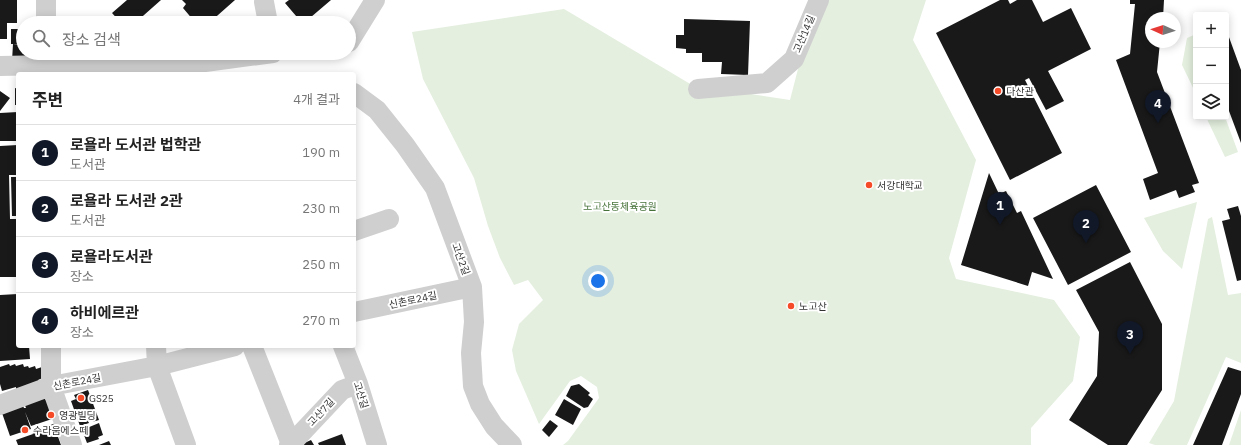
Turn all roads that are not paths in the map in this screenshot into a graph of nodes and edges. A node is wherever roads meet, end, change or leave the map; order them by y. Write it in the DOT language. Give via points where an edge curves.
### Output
graph roads {
  1 [pos="46,0"];
  2 [pos="375,0"];
  3 [pos="818,0"];
  4 [pos="264,2"];
  5 [pos="46,16"];
  6 [pos="267,16"];
  7 [pos="356,31"];
  8 [pos="229,60"];
  9 [pos="48,64"];
  10 [pos="0,66"];
  11 [pos="136,72"];
  12 [pos="153,72"];
  13 [pos="698,89"];
  14 [pos="356,95"];
  15 [pos="389,219"];
  16 [pos="356,230"];
  17 [pos="472,287"];
  18 [pos="356,312"];
  19 [pos="51,348"];
  20 [pos="156,348"];
  21 [pos="221,348"];
  22 [pos="253,348"];
  23 [pos="344,348"];
  24 [pos="156,366"];
  25 [pos="358,384"];
  26 [pos="51,386"];
  27 [pos="0,405"];
  28 [pos="72,445"];
  29 [pos="186,445"];
  30 [pos="290,445"];
  31 [pos="377,445"];
  32 [pos="512,445"];
  1 -- 5 [label="street"];
  2 -- 7 [label="street"];
  3 -- 13 [label="street, 고산14길" via="794,59 766,83"];
  4 -- 6 [label="street"];
  8 -- 12 [label="street"];
  9 -- 10 [label="street"];
  9 -- 11 [label="street"];
  14 -- 17 [label="street, 고산2길" via="377,110 435,188"];
  15 -- 16 [label="street"];
  17 -- 18 [label="street, 신촌로24길"];
  17 -- 32 [label="street, 고산2길" via="473,386 480,404 494,426"];
  19 -- 26 [label="street"];
  20 -- 24 [label="street"];
  21 -- 24 [label="street, 신촌로24길"];
  22 -- 30 [label="street"];
  23 -- 25 [label="street, 고산길"];
  24 -- 26 [label="street, 신촌로24길"];
  24 -- 29 [label="street"];
  25 -- 30 [label="street, 고산7길" via="342,390"];
  25 -- 31 [label="street, 고산길"];
  26 -- 27 [label="street, 신촌로24길"];
  26 -- 28 [label="street"];
}
